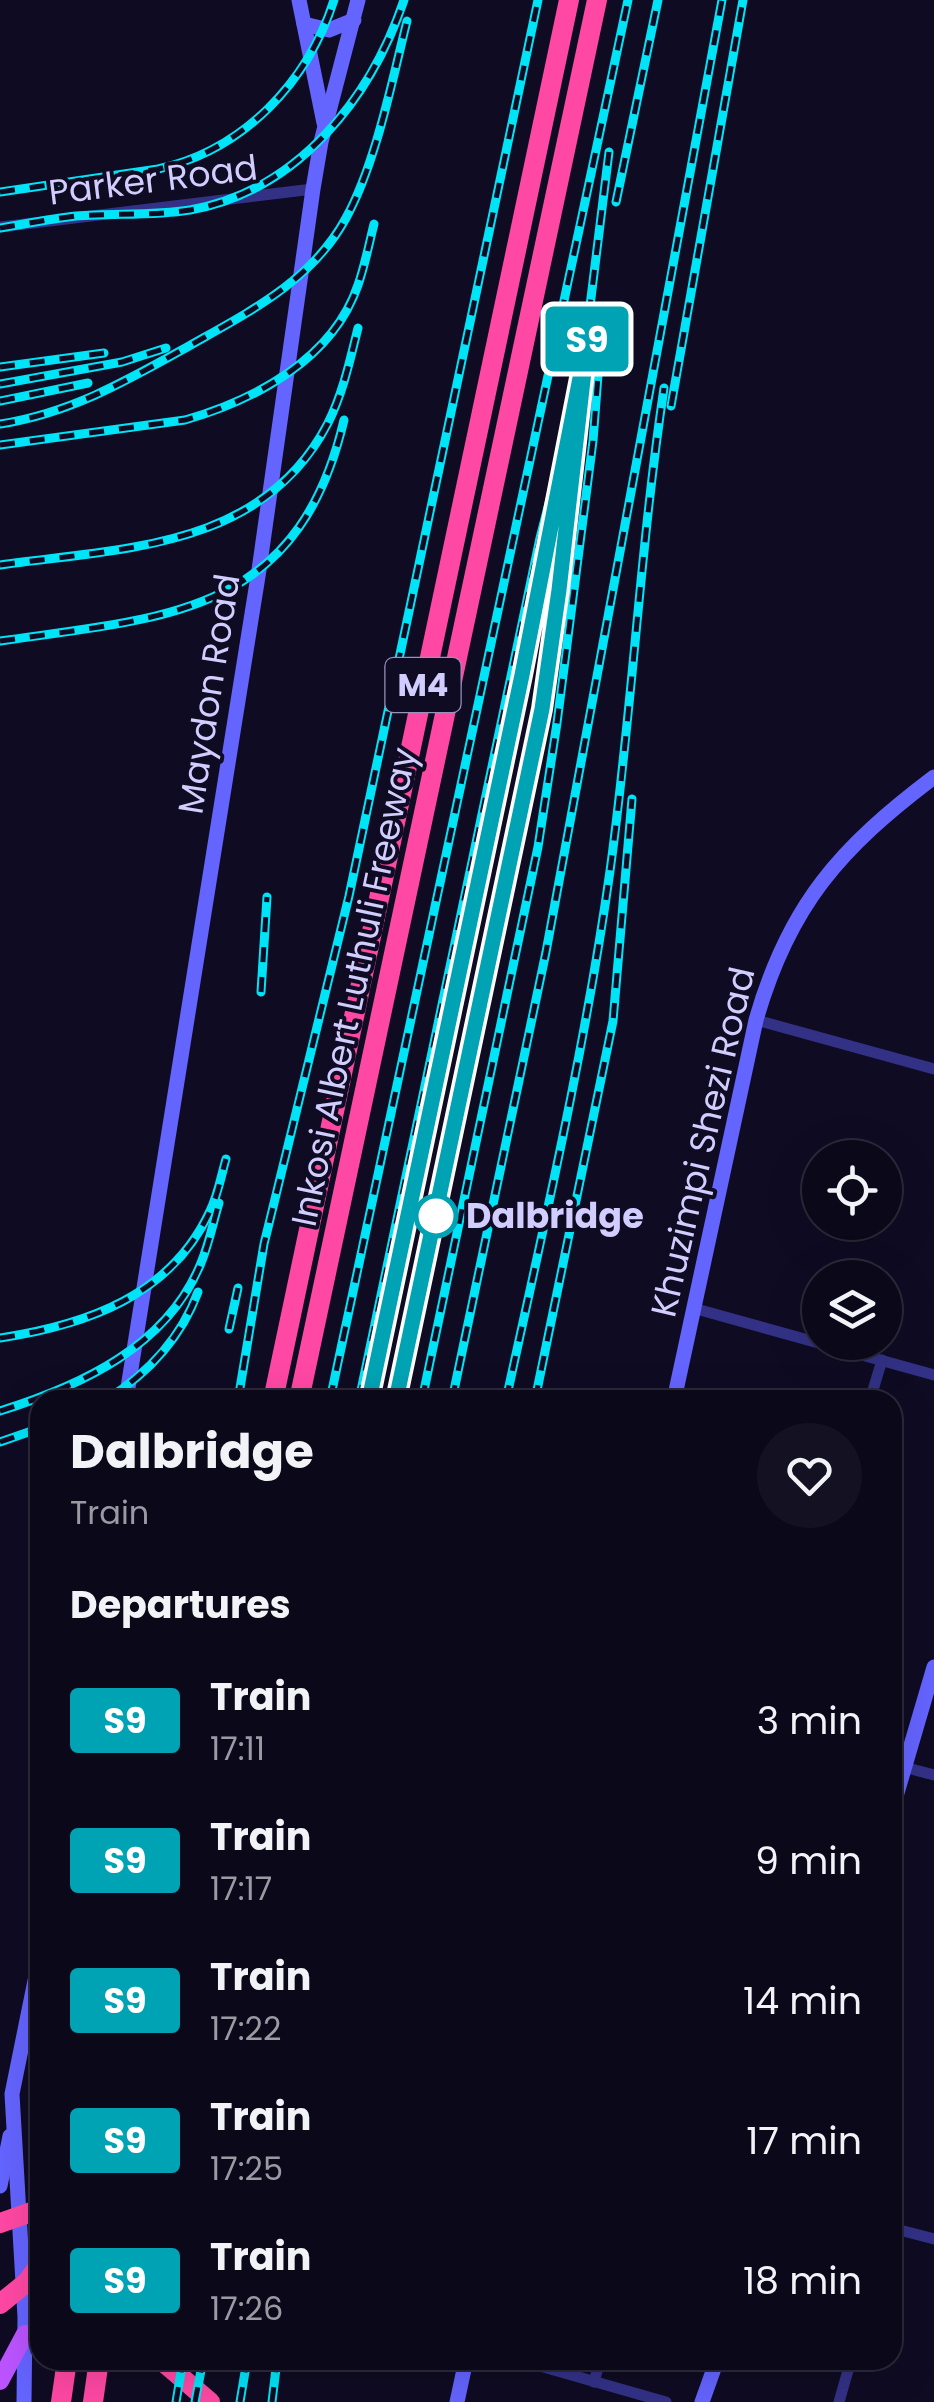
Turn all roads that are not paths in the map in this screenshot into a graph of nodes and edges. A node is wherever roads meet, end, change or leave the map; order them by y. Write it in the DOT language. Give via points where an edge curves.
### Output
graph roads {
  1 [pos="299,0"];
  2 [pos="358,0"];
  3 [pos="569,0"];
  4 [pos="597,0"];
  5 [pos="354,20"];
  6 [pos="304,24"];
  7 [pos="325,127"];
  8 [pos="313,189"];
  9 [pos="0,227"];
  10 [pos="934,778"];
  11 [pos="756,1020"];
  12 [pos="934,1069"];
  13 [pos="694,1308"];
  14 [pos="802,1338"];
  15 [pos="882,1360"];
  16 [pos="934,1375"];
  17 [pos="128,1390"];
  18 [pos="274,1390"];
  19 [pos="301,1390"];
  20 [pos="676,1390"];
  21 [pos="873,1390"];
  22 [pos="934,1667"];
  23 [pos="902,1758"];
  24 [pos="902,1767"];
  25 [pos="934,1775"];
  26 [pos="30,1997"];
  27 [pos="6,2095"];
  28 [pos="14,2117"];
  29 [pos="0,2186"];
  30 [pos="30,2212"];
  31 [pos="0,2223"];
  32 [pos="902,2231"];
  33 [pos="934,2239"];
  34 [pos="30,2278"];
  35 [pos="0,2304"];
  36 [pos="25,2325"];
  37 [pos="65,2370"];
  38 [pos="98,2370"];
  39 [pos="173,2370"];
  40 [pos="464,2370"];
  41 [pos="553,2370"];
  42 [pos="597,2370"];
  43 [pos="713,2370"];
  44 [pos="848,2370"];
  45 [pos="0,2381"];
  46 [pos="594,2382"];
  47 [pos="24,2402"];
  48 [pos="60,2402"];
  49 [pos="93,2402"];
  50 [pos="210,2402"];
  51 [pos="457,2402"];
  52 [pos="666,2402"];
  53 [pos="702,2402"];
  54 [pos="838,2402"];
  1 -- 6 [label="street"];
  2 -- 5 [label="street, Maydon Road"];
  3 -- 18 [label="highway, Inkosi Albert Luthuli Freeway / M4"];
  4 -- 19 [label="highway, Inkosi Albert Luthuli Freeway / M4"];
  5 -- 6 [label="street" via="329,30"];
  5 -- 7 [label="street, Maydon Road"];
  6 -- 7 [label="street"];
  7 -- 8 [label="street, Maydon Road"];
  8 -- 9 [label="street, Parker Road"];
  8 -- 17 [label="street, Maydon Road" via="260,570"];
  10 -- 11 [label="street, Khuzimpi Shezi Road" via="854,844 817,888 790,928"];
  11 -- 12 [label="street"];
  11 -- 13 [label="street, Khuzimpi Shezi Road"];
  13 -- 14 [label="street"];
  13 -- 20 [label="street, Khuzimpi Shezi Road"];
  15 -- 16 [label="street"];
  15 -- 21 [label="street"];
  22 -- 23 [label="street"];
  24 -- 25 [label="street"];
  26 -- 27 [label="street"];
  27 -- 28 [label="street"];
  28 -- 29 [label="street"];
  28 -- 36 [label="street"];
  30 -- 31 [label="highway"];
  32 -- 33 [label="street"];
  34 -- 35 [label="highway"];
  36 -- 45 [label="main road"];
  36 -- 47 [label="street"];
  37 -- 48 [label="highway"];
  38 -- 49 [label="highway"];
  39 -- 50 [label="highway"];
  40 -- 51 [label="street"];
  41 -- 46 [label="street"];
  42 -- 46 [label="street"];
  43 -- 53 [label="street"];
  44 -- 54 [label="street"];
  46 -- 52 [label="street"];
}
